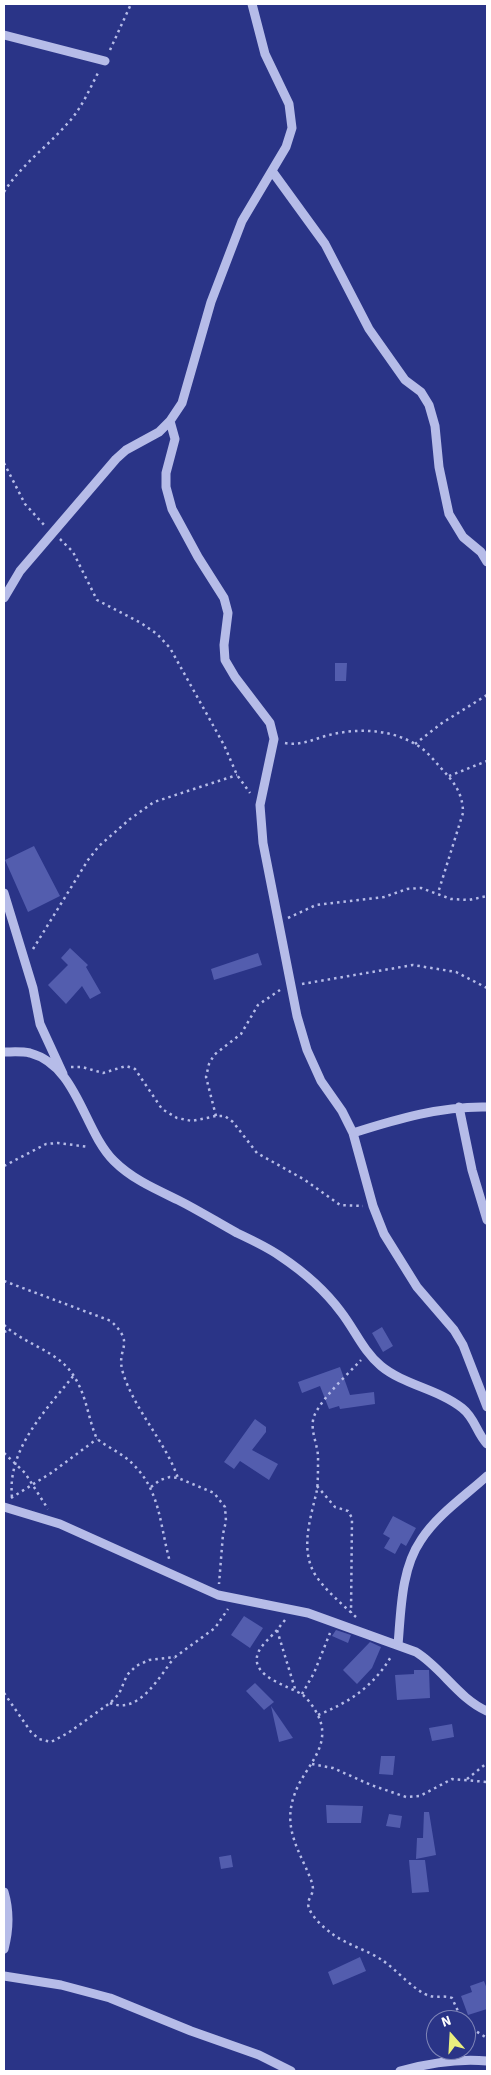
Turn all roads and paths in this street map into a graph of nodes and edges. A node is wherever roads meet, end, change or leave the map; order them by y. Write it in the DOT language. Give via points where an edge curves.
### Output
graph roads {
  1 [pos="131,4"];
  2 [pos="252,4"];
  3 [pos="4,35"];
  4 [pos="105,61"];
  5 [pos="272,171"];
  6 [pos="4,192"];
  7 [pos="170,420"];
  8 [pos="4,462"];
  9 [pos="52,533"];
  10 [pos="487,562"];
  11 [pos="4,598"];
  12 [pos="487,695"];
  13 [pos="274,739"];
  14 [pos="415,744"];
  15 [pos="487,761"];
  16 [pos="237,775"];
  17 [pos="449,776"];
  18 [pos="260,805"];
  19 [pos="4,893"];
  20 [pos="438,893"];
  21 [pos="487,896"];
  22 [pos="280,926"];
  23 [pos="24,961"];
  24 [pos="291,986"];
  25 [pos="487,988"];
  26 [pos="4,1052"];
  27 [pos="60,1068"];
  28 [pos="64,1077"];
  29 [pos="459,1107"];
  30 [pos="487,1107"];
  31 [pos="216,1116"];
  32 [pos="353,1133"];
  33 [pos="102,1146"];
  34 [pos="4,1166"];
  35 [pos="373,1206"];
  36 [pos="487,1220"];
  37 [pos="4,1281"];
  38 [pos="4,1326"];
  39 [pos="9,1330"];
  40 [pos="4,1332"];
  41 [pos="368,1354"];
  42 [pos="74,1376"];
  43 [pos="487,1407"];
  44 [pos="97,1440"];
  45 [pos="487,1444"];
  46 [pos="4,1453"];
  47 [pos="14,1463"];
  48 [pos="487,1476"];
  49 [pos="178,1478"];
  50 [pos="34,1485"];
  51 [pos="317,1486"];
  52 [pos="152,1487"];
  53 [pos="12,1497"];
  54 [pos="4,1503"];
  55 [pos="4,1507"];
  56 [pos="60,1524"];
  57 [pos="174,1574"];
  58 [pos="218,1595"];
  59 [pos="235,1597"];
  60 [pos="293,1609"];
  61 [pos="351,1613"];
  62 [pos="358,1620"];
  63 [pos="336,1624"];
  64 [pos="277,1630"];
  65 [pos="398,1645"];
  66 [pos="175,1657"];
  67 [pos="296,1692"];
  68 [pos="4,1693"];
  69 [pos="302,1694"];
  70 [pos="110,1703"];
  71 [pos="487,1710"];
  72 [pos="318,1715"];
  73 [pos="487,1763"];
  74 [pos="311,1764"];
  75 [pos="468,1779"];
  76 [pos="487,1782"];
  77 [pos="4,1892"];
  78 [pos="4,1949"];
  79 [pos="4,1976"];
  80 [pos="457,2010"];
  81 [pos="476,2031"];
  82 [pos="487,2038"];
  83 [pos="487,2061"];
  84 [pos="291,2071"];
  85 [pos="400,2071"];
  1 -- 4 [label="path"];
  2 -- 5 [label="street" via="265,54 289,104 292,128 286,147"];
  3 -- 4 [label="street"];
  4 -- 6 [label="path" via="70,122 28,161"];
  5 -- 7 [label="street" via="242,221 211,302 182,402"];
  5 -- 10 [label="street" via="325,244 379,345 405,380 425,398 435,426 439,466 450,514 463,537 481,552"];
  7 -- 9 [label="street" via="159,432 116,459"];
  7 -- 13 [label="street" via="175,439 166,473 166,487 172,508 224,598 228,613 225,660 270,724"];
  8 -- 9 [label="path" via="24,504"];
  9 -- 11 [label="street" via="20,571"];
  9 -- 16 [label="path" via="73,552 97,600 142,623 170,648"];
  12 -- 14 [label="path"];
  13 -- 14 [label="path" via="292,745 349,731 373,730"];
  13 -- 18 [label="street"];
  14 -- 17 [label="path"];
  15 -- 17 [label="path"];
  16 -- 18 [label="path"];
  16 -- 23 [label="path" via="154,802 98,846"];
  17 -- 20 [label="path" via="460,791 463,813"];
  18 -- 22 [label="street" via="263,843"];
  19 -- 23 [label="street"];
  20 -- 21 [label="path" via="451,900"];
  20 -- 22 [label="path" via="421,888 407,889 356,902 316,905 300,910"];
  22 -- 24 [label="street"];
  23 -- 27 [label="street" via="40,1024"];
  24 -- 25 [label="path" via="413,965 456,972"];
  24 -- 31 [label="path" via="272,993 258,1004 242,1034 214,1055 206,1078"];
  24 -- 32 [label="street" via="307,1050"];
  26 -- 28 [label="street" via="39,1056"];
  27 -- 28 [label="street"];
  27 -- 31 [label="path" via="82,1067 103,1073 126,1066 135,1069 162,1109 177,1118 192,1121"];
  28 -- 33 [label="street"];
  29 -- 30 [label="street"];
  29 -- 32 [label="street" via="410,1116"];
  29 -- 36 [label="street" via="472,1170"];
  31 -- 35 [label="path" via="224,1116 233,1122 257,1153 306,1180 340,1205"];
  32 -- 35 [label="street"];
  33 -- 34 [label="path" via="46,1144"];
  33 -- 41 [label="street" via="132,1177 278,1254 306,1274 327,1292"];
  35 -- 43 [label="street" via="399,1262 463,1345"];
  37 -- 49 [label="path" via="111,1321 120,1330 126,1343 121,1357 123,1372 145,1419 171,1457"];
  38 -- 39 [label="path"];
  39 -- 40 [label="path"];
  39 -- 42 [label="path" via="55,1357"];
  41 -- 45 [label="street" via="398,1377 460,1407 474,1419"];
  41 -- 51 [label="path" via="315,1413 312,1429 318,1453"];
  42 -- 44 [label="path" via="84,1395"];
  42 -- 47 [label="path" via="34,1426"];
  44 -- 50 [label="path"];
  44 -- 52 [label="path" via="126,1458"];
  46 -- 47 [label="path"];
  47 -- 50 [label="path"];
  47 -- 53 [label="path"];
  48 -- 65 [label="street" via="440,1518 420,1541 405,1586"];
  49 -- 52 [label="path" via="170,1476"];
  49 -- 58 [label="path" via="214,1493 225,1507"];
  50 -- 53 [label="path"];
  50 -- 56 [label="path"];
  51 -- 61 [label="path" via="309,1525 308,1559 328,1592"];
  51 -- 61 [label="path" via="335,1507 348,1511 352,1518"];
  52 -- 57 [label="path"];
  53 -- 54 [label="path"];
  55 -- 56 [label="street"];
  56 -- 57 [label="street"];
  57 -- 58 [label="street"];
  58 -- 59 [label="street"];
  59 -- 60 [label="street"];
  59 -- 66 [label="path" via="216,1628"];
  60 -- 63 [label="street"];
  60 -- 64 [label="path"];
  61 -- 62 [label="path"];
  63 -- 65 [label="street"];
  63 -- 69 [label="path"];
  64 -- 67 [label="path"];
  64 -- 67 [label="path" via="258,1651 256,1660 265,1674"];
  65 -- 71 [label="street" via="430,1661 456,1688"];
  65 -- 72 [label="path" via="364,1691"];
  66 -- 70 [label="path" via="149,1660 136,1666"];
  66 -- 70 [label="path" via="133,1704 124,1707"];
  67 -- 69 [label="path"];
  68 -- 70 [label="path" via="31,1732 39,1739 51,1742"];
  69 -- 72 [label="path"];
  72 -- 74 [label="path" via="323,1734 320,1749"];
  73 -- 75 [label="path"];
  74 -- 75 [label="path" via="333,1768 406,1796 420,1796 452,1779"];
  74 -- 80 [label="path" via="295,1791 289,1814 297,1848 311,1880 313,1891 308,1901 309,1908 333,1935 381,1959 430,1996 452,1998"];
  75 -- 76 [label="path"];
  77 -- 78 [label="street" via="9,1907"];
  79 -- 84 [label="street" via="61,1985 110,1998 259,2055"];
  81 -- 82 [label="path"];
  83 -- 85 [label="street" via="453,2060"];
}
